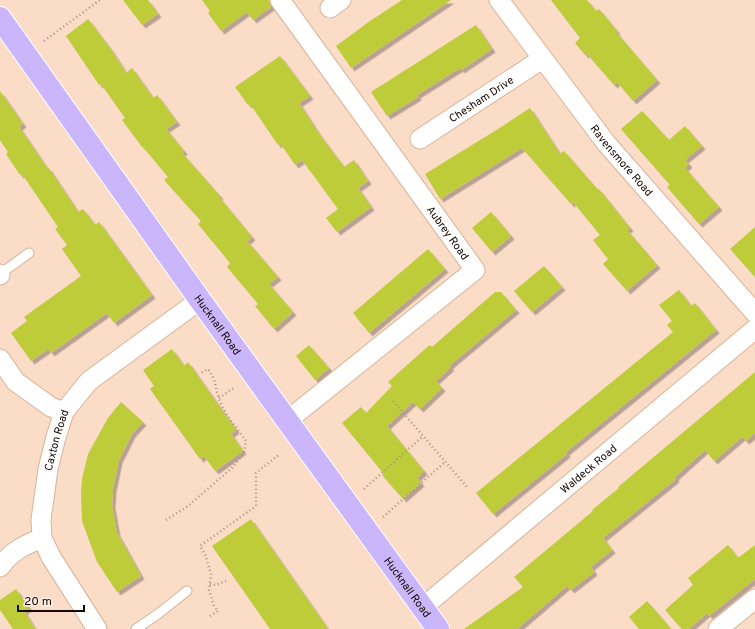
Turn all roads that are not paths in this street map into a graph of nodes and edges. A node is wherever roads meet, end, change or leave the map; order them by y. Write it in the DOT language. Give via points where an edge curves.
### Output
graph roads {
  1 [pos="280,0"];
  2 [pos="499,0"];
  3 [pos="0,18"];
  4 [pos="542,59"];
  5 [pos="420,139"];
  6 [pos="29,253"];
  7 [pos="0,274"];
  8 [pos="200,300"];
  9 [pos="755,313"];
  10 [pos="755,329"];
  11 [pos="0,360"];
  12 [pos="64,412"];
  13 [pos="288,420"];
  14 [pos="42,538"];
  15 [pos="0,567"];
  16 [pos="187,591"];
  17 [pos="755,599"];
  18 [pos="422,608"];
  19 [pos="97,629"];
  20 [pos="136,629"];
  21 [pos="438,629"];
  22 [pos="718,629"];
  1 -- 13 [label="street, Aubrey Road" via="475,270"];
  2 -- 4 [label="street, Ravensmore Road"];
  3 -- 8 [label="main road, Hucknall Road"];
  4 -- 5 [label="street, Chesham Drive"];
  4 -- 9 [label="street, Ravensmore Road" via="606,143"];
  6 -- 7 [label="lane"];
  8 -- 12 [label="street, Caxton Road" via="89,381"];
  8 -- 13 [label="main road, Hucknall Road"];
  10 -- 18 [label="street, Waldeck Road"];
  11 -- 12 [label="street" via="16,382 51,407"];
  12 -- 14 [label="street, Caxton Road" via="48,469 41,520"];
  13 -- 18 [label="main road, Hucknall Road"];
  14 -- 15 [label="street" via="21,547"];
  14 -- 19 [label="street, Caxton Road" via="51,557"];
  16 -- 20 [label="lane"];
  17 -- 22 [label="street"];
  18 -- 21 [label="main road, Hucknall Road"];
}
